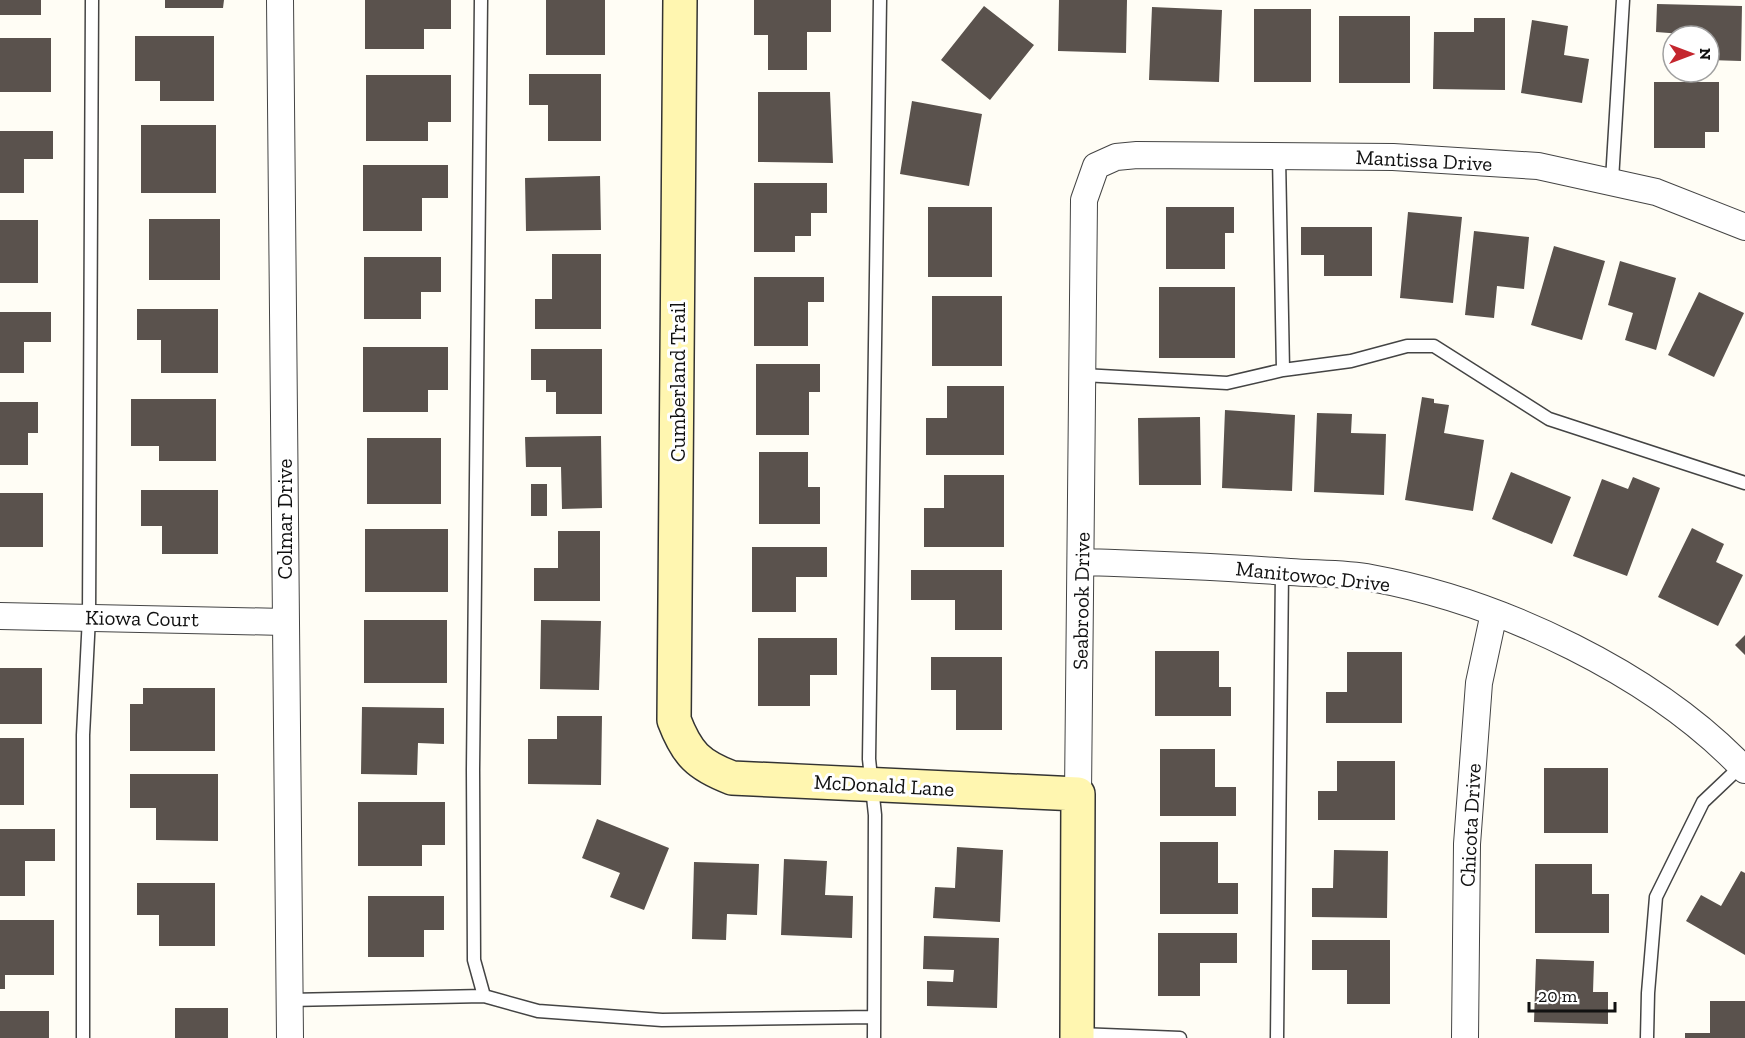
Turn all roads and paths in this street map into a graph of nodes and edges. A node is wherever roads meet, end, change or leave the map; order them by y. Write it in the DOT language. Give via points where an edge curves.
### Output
graph roads {
  1 [pos="93,0"];
  2 [pos="280,0"];
  3 [pos="481,0"];
  4 [pos="680,0"];
  5 [pos="880,0"];
  6 [pos="1623,0"];
  7 [pos="1279,157"];
  8 [pos="1096,166"];
  9 [pos="1612,180"];
  10 [pos="1745,227"];
  11 [pos="1283,370"];
  12 [pos="1083,375"];
  13 [pos="1745,483"];
  14 [pos="1082,562"];
  15 [pos="1282,571"];
  16 [pos="1494,613"];
  17 [pos="0,616"];
  18 [pos="89,617"];
  19 [pos="284,622"];
  20 [pos="695,759"];
  21 [pos="1743,768"];
  22 [pos="872,784"];
  23 [pos="1078,794"];
  24 [pos="484,996"];
  25 [pos="289,1000"];
  26 [pos="874,1017"];
  27 [pos="1077,1036"];
  28 [pos="83,1038"];
  29 [pos="290,1038"];
  30 [pos="874,1038"];
  31 [pos="1180,1038"];
  32 [pos="1277,1038"];
  33 [pos="1465,1038"];
  34 [pos="1647,1038"];
  1 -- 18 [label="lane"];
  2 -- 19 [label="street, Colmar Drive"];
  3 -- 24 [label="lane" via="473,782 474,960"];
  4 -- 20 [label="street, Cumberland Trail" via="674,720"];
  5 -- 22 [label="lane" via="869,759"];
  6 -- 9 [label="lane"];
  7 -- 8 [label="street, Mantissa Drive" via="1137,155 1116,157"];
  7 -- 9 [label="street, Mantissa Drive" via="1392,157 1538,166"];
  7 -- 11 [label="lane"];
  8 -- 12 [label="street, Seabrook Drive" via="1084,200"];
  9 -- 10 [label="street, Mantissa Drive" via="1656,192"];
  11 -- 12 [label="lane" via="1227,383"];
  11 -- 13 [label="lane" via="1351,361 1407,346 1434,346 1549,419"];
  12 -- 14 [label="street, Seabrook Drive"];
  14 -- 15 [label="street, Manitowoc Drive"];
  14 -- 23 [label="street, Seabrook Drive"];
  15 -- 16 [label="street, Manitowoc Drive" via="1370,578"];
  15 -- 32 [label="lane"];
  16 -- 21 [label="street, Manitowoc Drive" via="1580,651 1643,687 1688,718"];
  16 -- 33 [label="street, Chicota Drive" via="1479,683 1467,844"];
  17 -- 18 [label="street, Kiowa Court"];
  18 -- 19 [label="street, Kiowa Court"];
  18 -- 28 [label="lane" via="83,735"];
  19 -- 25 [label="street, Colmar Drive"];
  20 -- 22 [label="street, McDonald Lane" via="732,778"];
  21 -- 34 [label="lane" via="1703,802 1656,897"];
  22 -- 23 [label="street, McDonald Lane"];
  22 -- 26 [label="lane"];
  23 -- 27 [label="street, Seabrook Drive"];
  24 -- 25 [label="lane"];
  24 -- 26 [label="lane" via="538,1011 662,1020"];
  25 -- 29 [label="street, Colmar Drive"];
  26 -- 30 [label="lane"];
  27 -- 31 [label="lane"];
}
